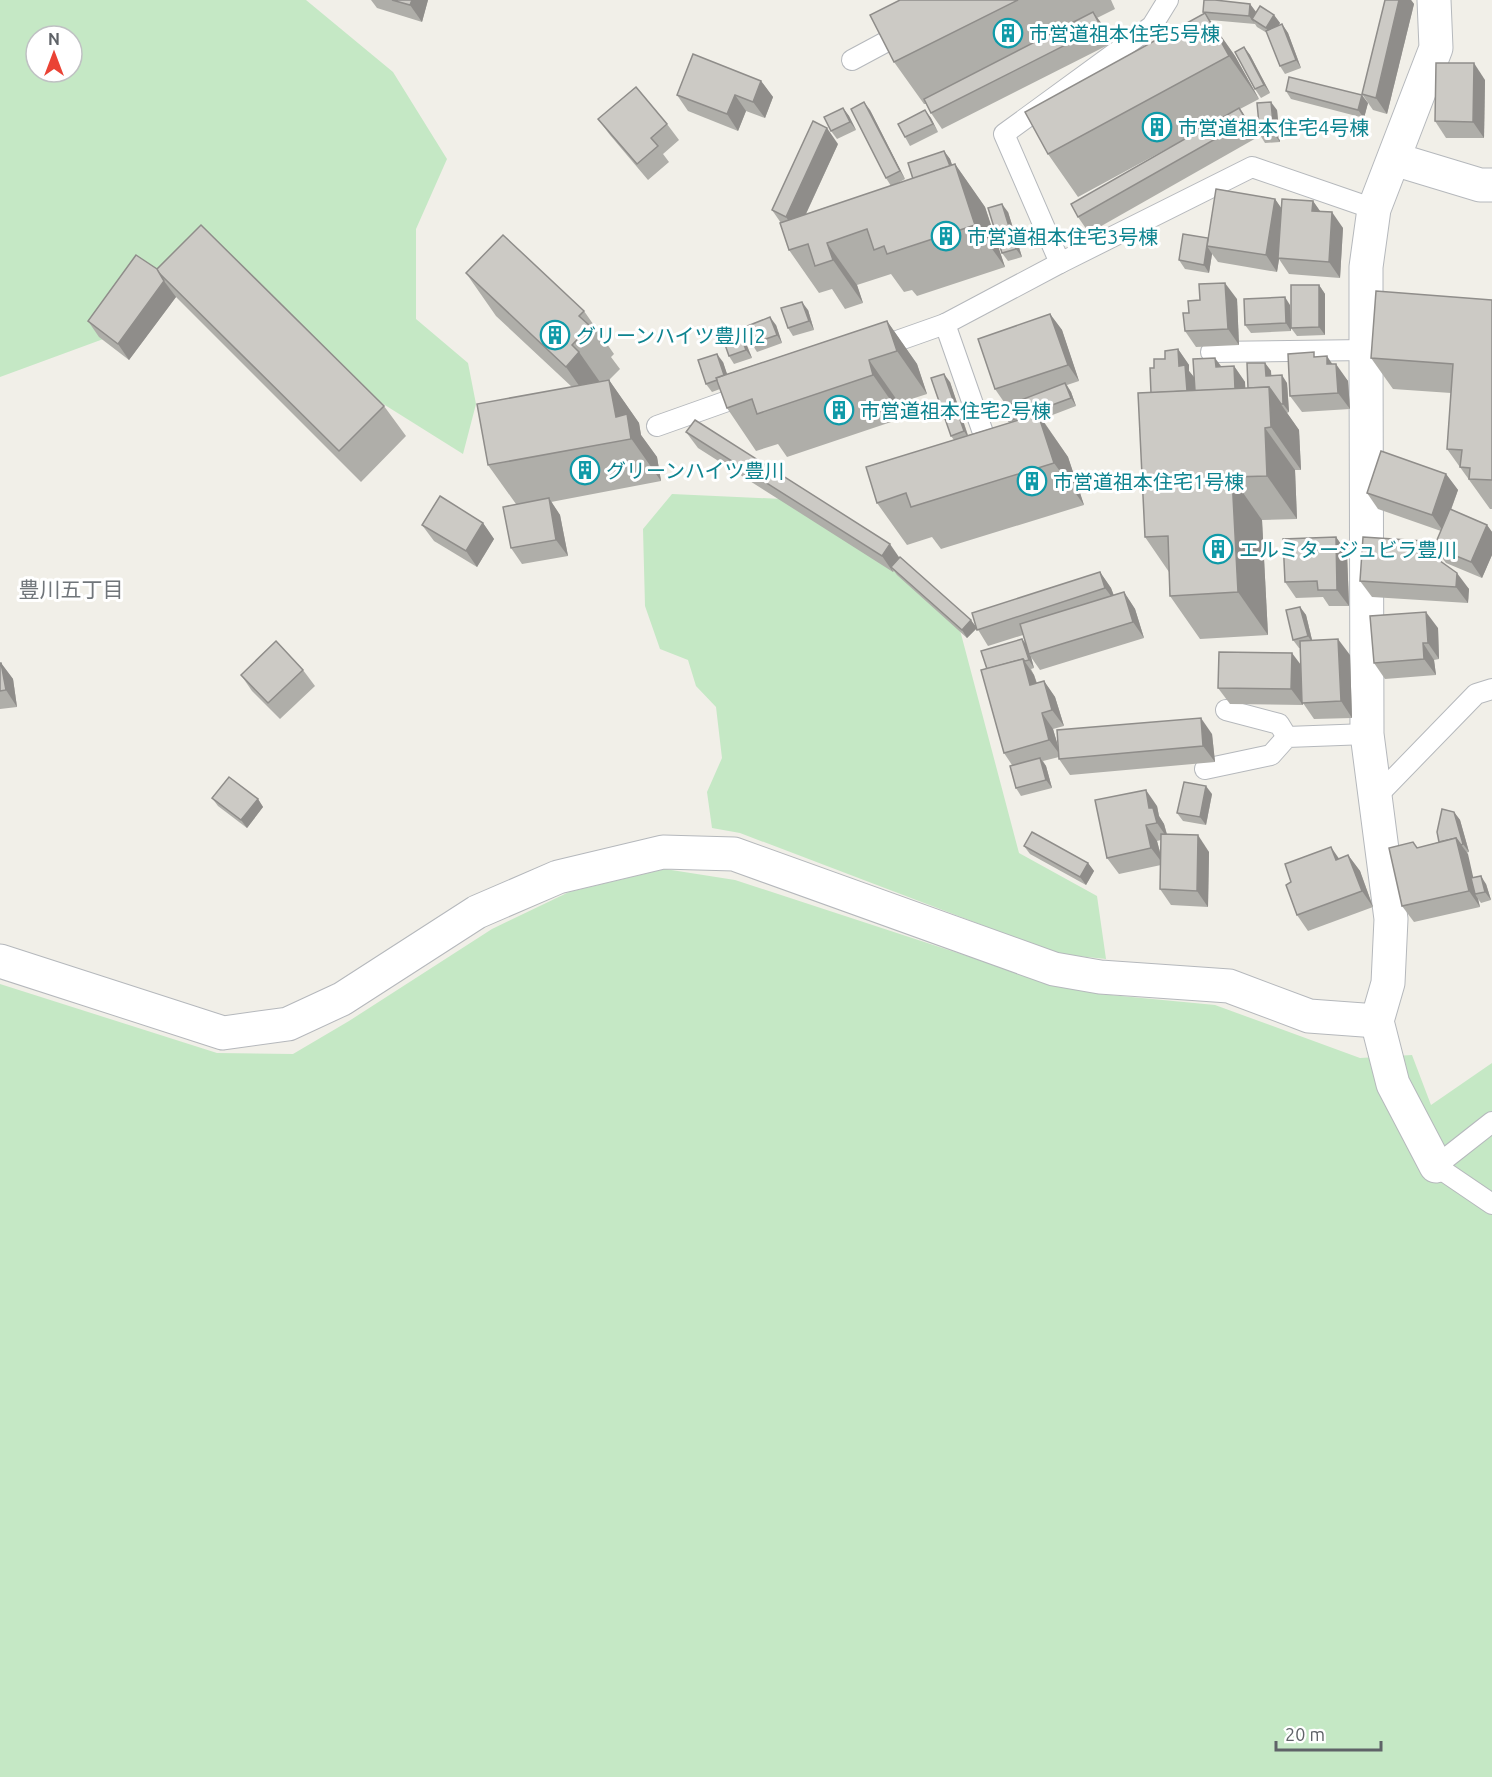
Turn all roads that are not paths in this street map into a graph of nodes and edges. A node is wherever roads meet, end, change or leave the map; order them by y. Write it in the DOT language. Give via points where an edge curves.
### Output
graph roads {
  1 [pos="1168,0"];
  2 [pos="1434,0"];
  3 [pos="923,22"];
  4 [pos="852,60"];
  5 [pos="1394,159"];
  6 [pos="1492,185"];
  7 [pos="1374,209"];
  8 [pos="1060,263"];
  9 [pos="945,324"];
  10 [pos="1366,350"];
  11 [pos="1211,352"];
  12 [pos="857,355"];
  13 [pos="768,387"];
  14 [pos="657,426"];
  15 [pos="988,447"];
  16 [pos="1492,689"];
  17 [pos="1226,710"];
  18 [pos="1367,734"];
  19 [pos="1287,737"];
  20 [pos="1205,769"];
  21 [pos="1375,798"];
  22 [pos="0,961"];
  23 [pos="1377,1021"];
  24 [pos="1492,1122"];
  25 [pos="1436,1166"];
  26 [pos="1492,1204"];
  1 -- 8 [label="lane" via="1152,26 1004,134"];
  2 -- 5 [label="street" via="1436,48"];
  3 -- 4 [label="lane"];
  5 -- 6 [label="street"];
  5 -- 7 [label="street"];
  7 -- 8 [label="lane" via="1252,167"];
  7 -- 10 [label="street" via="1366,267"];
  8 -- 9 [label="lane"];
  9 -- 12 [label="lane"];
  9 -- 15 [label="lane"];
  10 -- 11 [label="lane"];
  10 -- 18 [label="street"];
  13 -- 14 [label="lane"];
  16 -- 21 [label="lane" via="1476,694"];
  17 -- 19 [label="lane" via="1279,724"];
  18 -- 19 [label="lane"];
  18 -- 21 [label="street"];
  19 -- 20 [label="lane" via="1271,755"];
  21 -- 23 [label="street" via="1391,919 1388,983"];
  22 -- 23 [label="street" via="223,1032 288,1024 342,999 477,912 558,877 663,852 734,854 1054,969 1100,977 1229,986 1309,1016"];
  23 -- 25 [label="street" via="1393,1084"];
  24 -- 25 [label="lane"];
  25 -- 26 [label="lane"];
}
